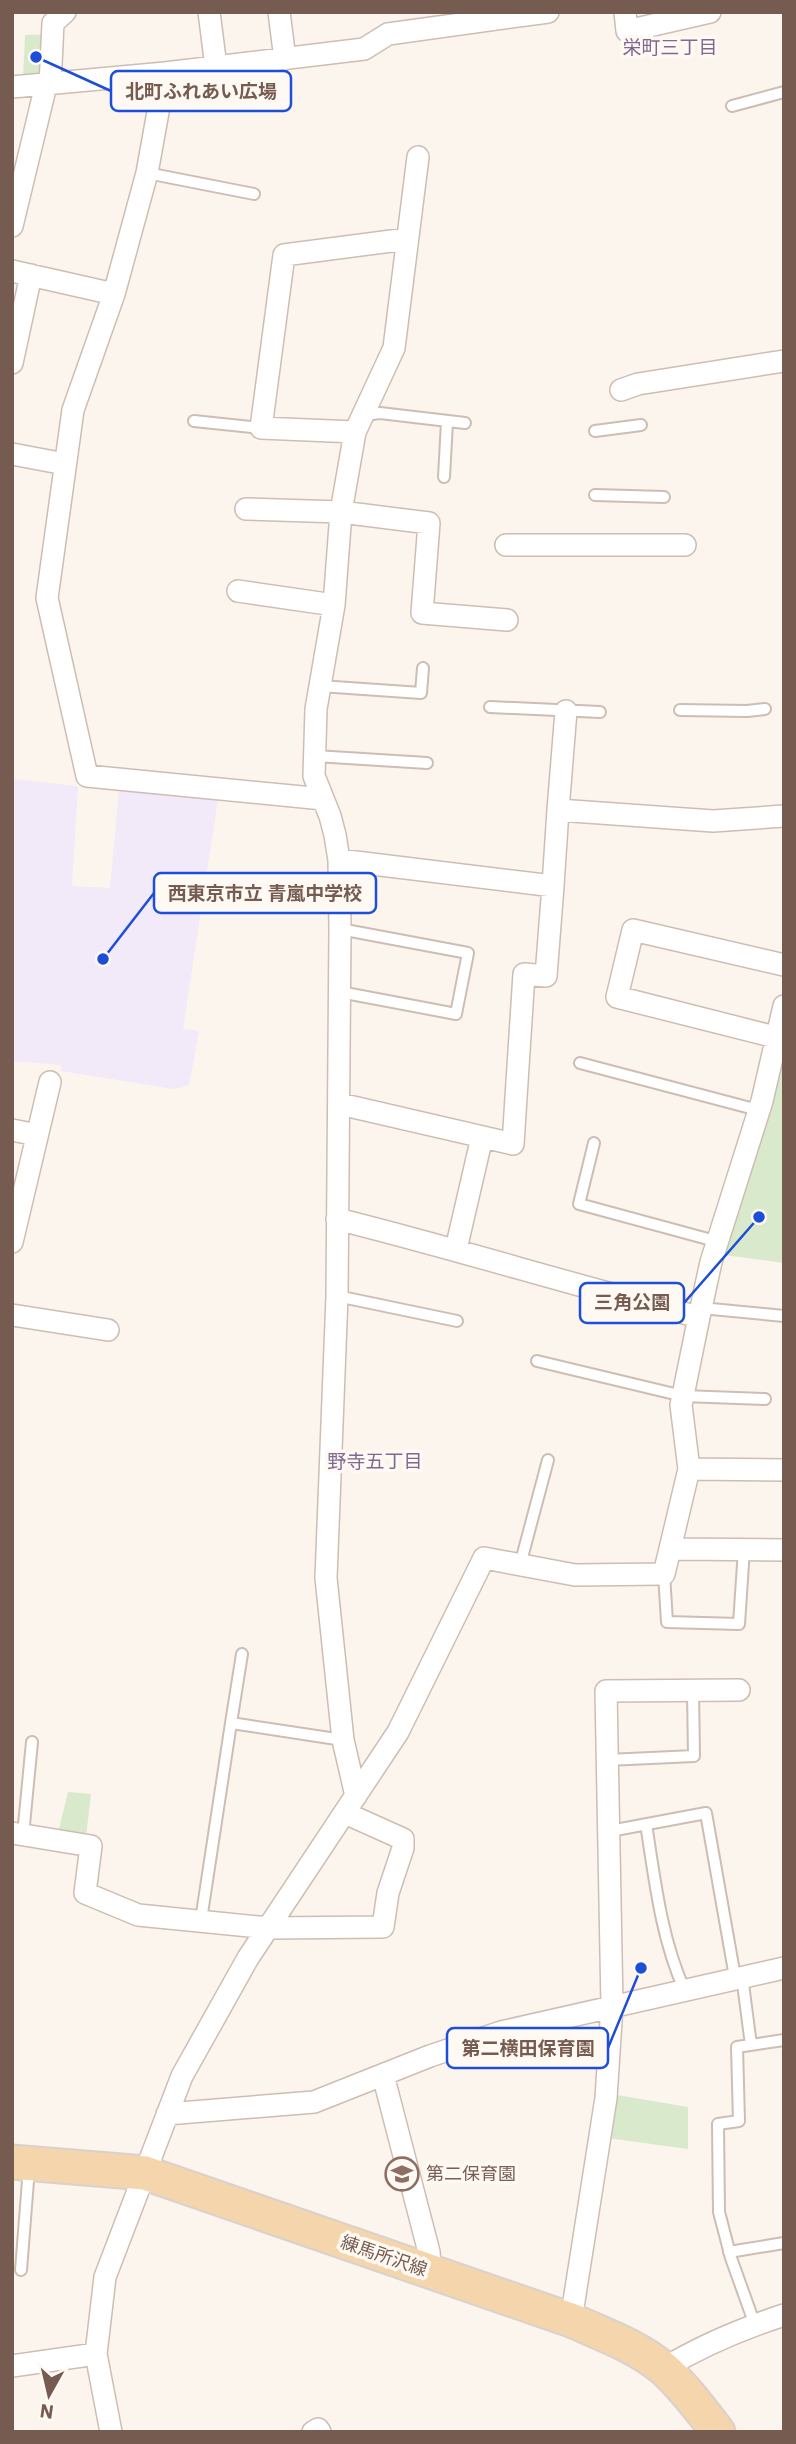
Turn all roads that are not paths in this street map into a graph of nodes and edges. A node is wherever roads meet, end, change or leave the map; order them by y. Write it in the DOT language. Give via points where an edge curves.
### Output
graph roads {
  1 [pos="65,12"];
  2 [pos="209,12"];
  3 [pos="279,12"];
  4 [pos="548,12"];
  5 [pos="625,12"];
  6 [pos="710,12"];
  7 [pos="285,59"];
  8 [pos="216,67"];
  9 [pos="165,74"];
  10 [pos="48,85"];
  11 [pos="12,87"];
  12 [pos="784,92"];
  13 [pos="732,107"];
  14 [pos="418,157"];
  15 [pos="147,173"];
  16 [pos="18,178"];
  17 [pos="254,194"];
  18 [pos="12,226"];
  19 [pos="407,239"];
  20 [pos="22,273"];
  21 [pos="114,294"];
  22 [pos="784,361"];
  23 [pos="12,363"];
  24 [pos="621,390"];
  25 [pos="194,421"];
  26 [pos="447,422"];
  27 [pos="465,423"];
  28 [pos="359,424"];
  29 [pos="640,425"];
  30 [pos="261,428"];
  31 [pos="596,431"];
  32 [pos="12,454"];
  33 [pos="65,464"];
  34 [pos="444,477"];
  35 [pos="595,495"];
  36 [pos="664,497"];
  37 [pos="246,509"];
  38 [pos="341,512"];
  39 [pos="506,545"];
  40 [pos="685,545"];
  41 [pos="238,591"];
  42 [pos="334,605"];
  43 [pos="508,620"];
  44 [pos="423,668"];
  45 [pos="320,686"];
  46 [pos="490,707"];
  47 [pos="765,709"];
  48 [pos="680,710"];
  49 [pos="566,711"];
  50 [pos="600,712"];
  51 [pos="315,756"];
  52 [pos="428,763"];
  53 [pos="323,799"];
  54 [pos="558,810"];
  55 [pos="784,816"];
  56 [pos="339,860"];
  57 [pos="552,886"];
  58 [pos="340,929"];
  59 [pos="784,965"];
  60 [pos="340,992"];
  61 [pos="784,1006"];
  62 [pos="775,1037"];
  63 [pos="580,1063"];
  64 [pos="50,1082"];
  65 [pos="340,1104"];
  66 [pos="758,1110"];
  67 [pos="12,1130"];
  68 [pos="37,1135"];
  69 [pos="482,1137"];
  70 [pos="594,1143"];
  71 [pos="337,1219"];
  72 [pos="13,1232"];
  73 [pos="719,1242"];
  74 [pos="456,1249"];
  75 [pos="337,1296"];
  76 [pos="700,1312"];
  77 [pos="12,1315"];
  78 [pos="784,1315"];
  79 [pos="457,1321"];
  80 [pos="108,1330"];
  81 [pos="537,1362"];
  82 [pos="683,1396"];
  83 [pos="765,1399"];
  84 [pos="548,1460"];
  85 [pos="690,1469"];
  86 [pos="784,1470"];
  87 [pos="670,1549"];
  88 [pos="744,1549"];
  89 [pos="784,1550"];
  90 [pos="520,1565"];
  91 [pos="664,1574"];
  92 [pos="242,1654"];
  93 [pos="693,1690"];
  94 [pos="739,1690"];
  95 [pos="231,1723"];
  96 [pos="343,1740"];
  97 [pos="32,1742"];
  98 [pos="607,1760"];
  99 [pos="351,1805"];
  100 [pos="646,1824"];
  101 [pos="610,1831"];
  102 [pos="18,1834"];
  103 [pos="201,1920"];
  104 [pos="269,1928"];
  105 [pos="784,1968"];
  106 [pos="738,1977"];
  107 [pos="684,1989"];
  108 [pos="612,2007"];
  109 [pos="783,2040"];
  110 [pos="751,2045"];
  111 [pos="784,2054"];
  112 [pos="383,2075"];
  113 [pos="167,2114"];
  114 [pos="21,2163"];
  115 [pos="145,2173"];
  116 [pos="784,2243"];
  117 [pos="729,2252"];
  118 [pos="21,2270"];
  119 [pos="431,2272"];
  120 [pos="784,2315"];
  121 [pos="571,2320"];
  122 [pos="754,2325"];
  123 [pos="96,2354"];
  124 [pos="12,2366"];
  125 [pos="663,2369"];
  126 [pos="111,2432"];
  127 [pos="313,2432"];
  128 [pos="320,2432"];
  129 [pos="718,2432"];
  1 -- 10 [label="street" via="53,23"];
  2 -- 8 [label="street"];
  3 -- 7 [label="street"];
  4 -- 7 [label="street" via="388,34 364,49"];
  5 -- 6 [label="street" via="627,32"];
  7 -- 8 [label="street"];
  8 -- 9 [label="street"];
  9 -- 10 [label="street"];
  9 -- 15 [label="street"];
  10 -- 11 [label="street"];
  10 -- 16 [label="street"];
  12 -- 13 [label="lane"];
  14 -- 19 [label="street"];
  15 -- 17 [label="lane"];
  15 -- 21 [label="street"];
  16 -- 18 [label="street"];
  19 -- 28 [label="street" via="394,348"];
  19 -- 30 [label="street" via="284,255"];
  20 -- 21 [label="street"];
  20 -- 23 [label="street"];
  21 -- 33 [label="street" via="73,410"];
  22 -- 24 [label="street"];
  25 -- 30 [label="lane"];
  26 -- 27 [label="lane"];
  26 -- 28 [label="lane" via="380,413"];
  26 -- 34 [label="lane"];
  28 -- 30 [label="street"];
  28 -- 38 [label="street"];
  29 -- 31 [label="lane"];
  32 -- 33 [label="street"];
  33 -- 53 [label="street" via="47,598 87,776"];
  35 -- 36 [label="lane"];
  37 -- 38 [label="street"];
  38 -- 42 [label="street"];
  38 -- 43 [label="street" via="429,523 422,613"];
  39 -- 40 [label="street"];
  41 -- 42 [label="street"];
  42 -- 45 [label="street"];
  44 -- 45 [label="lane" via="421,692"];
  45 -- 51 [label="street"];
  46 -- 49 [label="lane"];
  47 -- 48 [label="lane"];
  49 -- 50 [label="lane"];
  49 -- 54 [label="street"];
  51 -- 52 [label="lane"];
  51 -- 53 [label="street" via="314,776"];
  53 -- 56 [label="street"];
  54 -- 55 [label="street" via="713,821"];
  54 -- 57 [label="street"];
  56 -- 57 [label="street"];
  56 -- 58 [label="street"];
  57 -- 69 [label="street" via="546,976 524,974 513,1144"];
  58 -- 60 [label="street"];
  58 -- 60 [label="lane" via="468,953 456,1014"];
  59 -- 62 [label="street" via="633,930 617,996"];
  60 -- 65 [label="street"];
  61 -- 62 [label="street"];
  62 -- 66 [label="street"];
  63 -- 66 [label="lane"];
  64 -- 68 [label="street"];
  65 -- 69 [label="street"];
  65 -- 71 [label="street"];
  66 -- 73 [label="street"];
  67 -- 68 [label="street"];
  68 -- 72 [label="street"];
  69 -- 74 [label="street"];
  70 -- 73 [label="lane" via="579,1204"];
  71 -- 74 [label="street"];
  71 -- 75 [label="street"];
  73 -- 76 [label="street"];
  74 -- 76 [label="street" via="637,1302"];
  75 -- 79 [label="lane"];
  75 -- 96 [label="street" via="326,1578"];
  76 -- 78 [label="lane"];
  76 -- 82 [label="street"];
  77 -- 80 [label="street"];
  81 -- 82 [label="lane"];
  82 -- 83 [label="lane"];
  82 -- 85 [label="street"];
  84 -- 90 [label="lane"];
  85 -- 86 [label="street"];
  85 -- 87 [label="street"];
  87 -- 88 [label="street"];
  87 -- 91 [label="street"];
  88 -- 89 [label="street"];
  88 -- 91 [label="lane" via="738,1624 667,1622"];
  90 -- 91 [label="street" via="575,1575"];
  90 -- 99 [label="street" via="484,1558 398,1731"];
  92 -- 95 [label="lane"];
  93 -- 94 [label="street"];
  93 -- 98 [label="lane" via="694,1756"];
  93 -- 98 [label="street" via="607,1691"];
  95 -- 96 [label="lane"];
  95 -- 103 [label="lane"];
  96 -- 99 [label="street"];
  97 -- 102 [label="lane"];
  98 -- 101 [label="street"];
  99 -- 104 [label="street"];
  99 -- 104 [label="street" via="402,1839 383,1927"];
  100 -- 101 [label="lane"];
  100 -- 106 [label="lane" via="706,1813"];
  100 -- 107 [label="lane" via="660,1914 671,1961"];
  101 -- 108 [label="street"];
  102 -- 103 [label="street" via="91,1846 85,1893 138,1915"];
  103 -- 104 [label="street"];
  104 -- 113 [label="street" via="201,2039"];
  105 -- 106 [label="street"];
  106 -- 107 [label="street"];
  106 -- 110 [label="lane"];
  107 -- 108 [label="street"];
  108 -- 112 [label="street" via="501,2032"];
  108 -- 121 [label="street" via="606,2098"];
  109 -- 110 [label="lane"];
  109 -- 111 [label="lane"];
  110 -- 117 [label="lane" via="737,2047 739,2121 718,2124 719,2212"];
  112 -- 113 [label="street" via="314,2102"];
  112 -- 119 [label="street"];
  113 -- 115 [label="street"];
  114 -- 115 [label="main road, 練馬所沢線"];
  114 -- 118 [label="lane"];
  115 -- 119 [label="main road, 練馬所沢線"];
  115 -- 123 [label="street" via="105,2277"];
  116 -- 117 [label="lane"];
  117 -- 122 [label="lane"];
  119 -- 121 [label="main road, 練馬所沢線"];
  120 -- 122 [label="street"];
  121 -- 125 [label="main road, 練馬所沢線" via="634,2349"];
  122 -- 125 [label="street" via="694,2350"];
  123 -- 124 [label="street"];
  123 -- 126 [label="street"];
  125 -- 129 [label="main road, 練馬所沢線"];
  127 -- 128 [label="street"];
}
